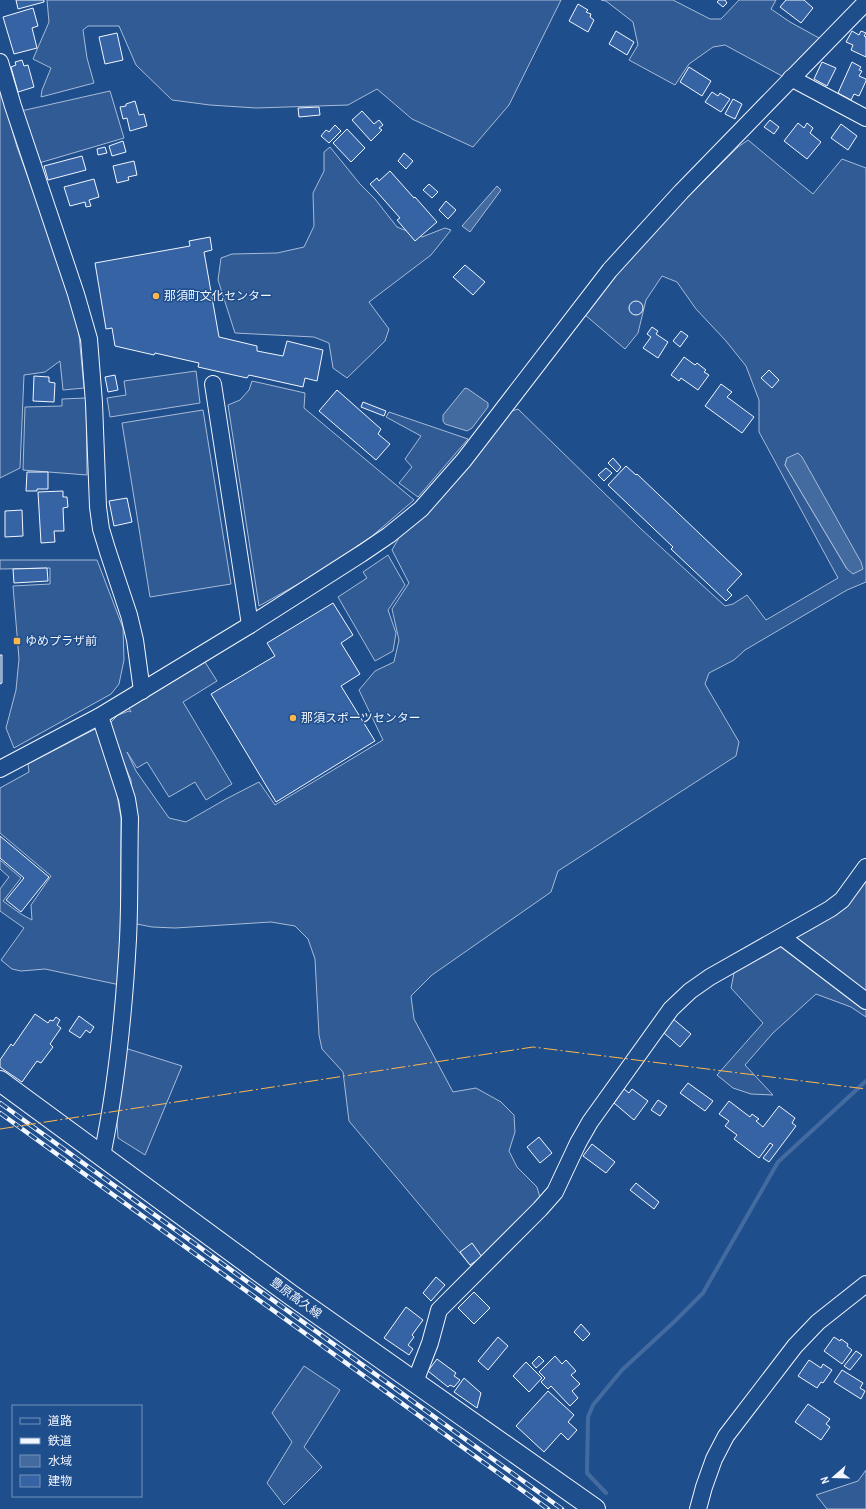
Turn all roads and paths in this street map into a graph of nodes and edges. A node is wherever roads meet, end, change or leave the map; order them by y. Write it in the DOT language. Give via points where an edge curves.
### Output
graph roads {
  1 [pos="866,2"];
  2 [pos="0,62"];
  3 [pos="791,78"];
  4 [pos="866,118"];
  5 [pos="213,384"];
  6 [pos="250,625"];
  7 [pos="142,691"];
  8 [pos="100,716"];
  9 [pos="0,769"];
  10 [pos="866,867"];
  11 [pos="782,937"];
  12 [pos="866,1001"];
  13 [pos="0,1081"];
  14 [pos="102,1156"];
  15 [pos="866,1284"];
  16 [pos="415,1382"];
  17 [pos="595,1509"];
  18 [pos="698,1509"];
  1 -- 3 [label="street"];
  2 -- 7 [label="street" via="89,339 98,507 108,552 135,640"];
  3 -- 4 [label="street"];
  3 -- 6 [label="street" via="610,270 464,460 421,509 389,535"];
  5 -- 6 [label="street"];
  6 -- 7 [label="street"];
  7 -- 8 [label="street"];
  8 -- 9 [label="street"];
  8 -- 14 [label="street" via="127,799 130,818 128,938 123,1016"];
  10 -- 11 [label="street" via="842,900"];
  11 -- 12 [label="street"];
  11 -- 16 [label="street" via="710,977 671,1009 590,1122 555,1192 439,1310"];
  13 -- 14 [label="main road, 豊原高久線"];
  14 -- 16 [label="main road, 豊原高久線"];
  15 -- 18 [label="street" via="818,1322 795,1346 726,1436 714,1458"];
  16 -- 17 [label="main road, 豊原高久線"];
}
